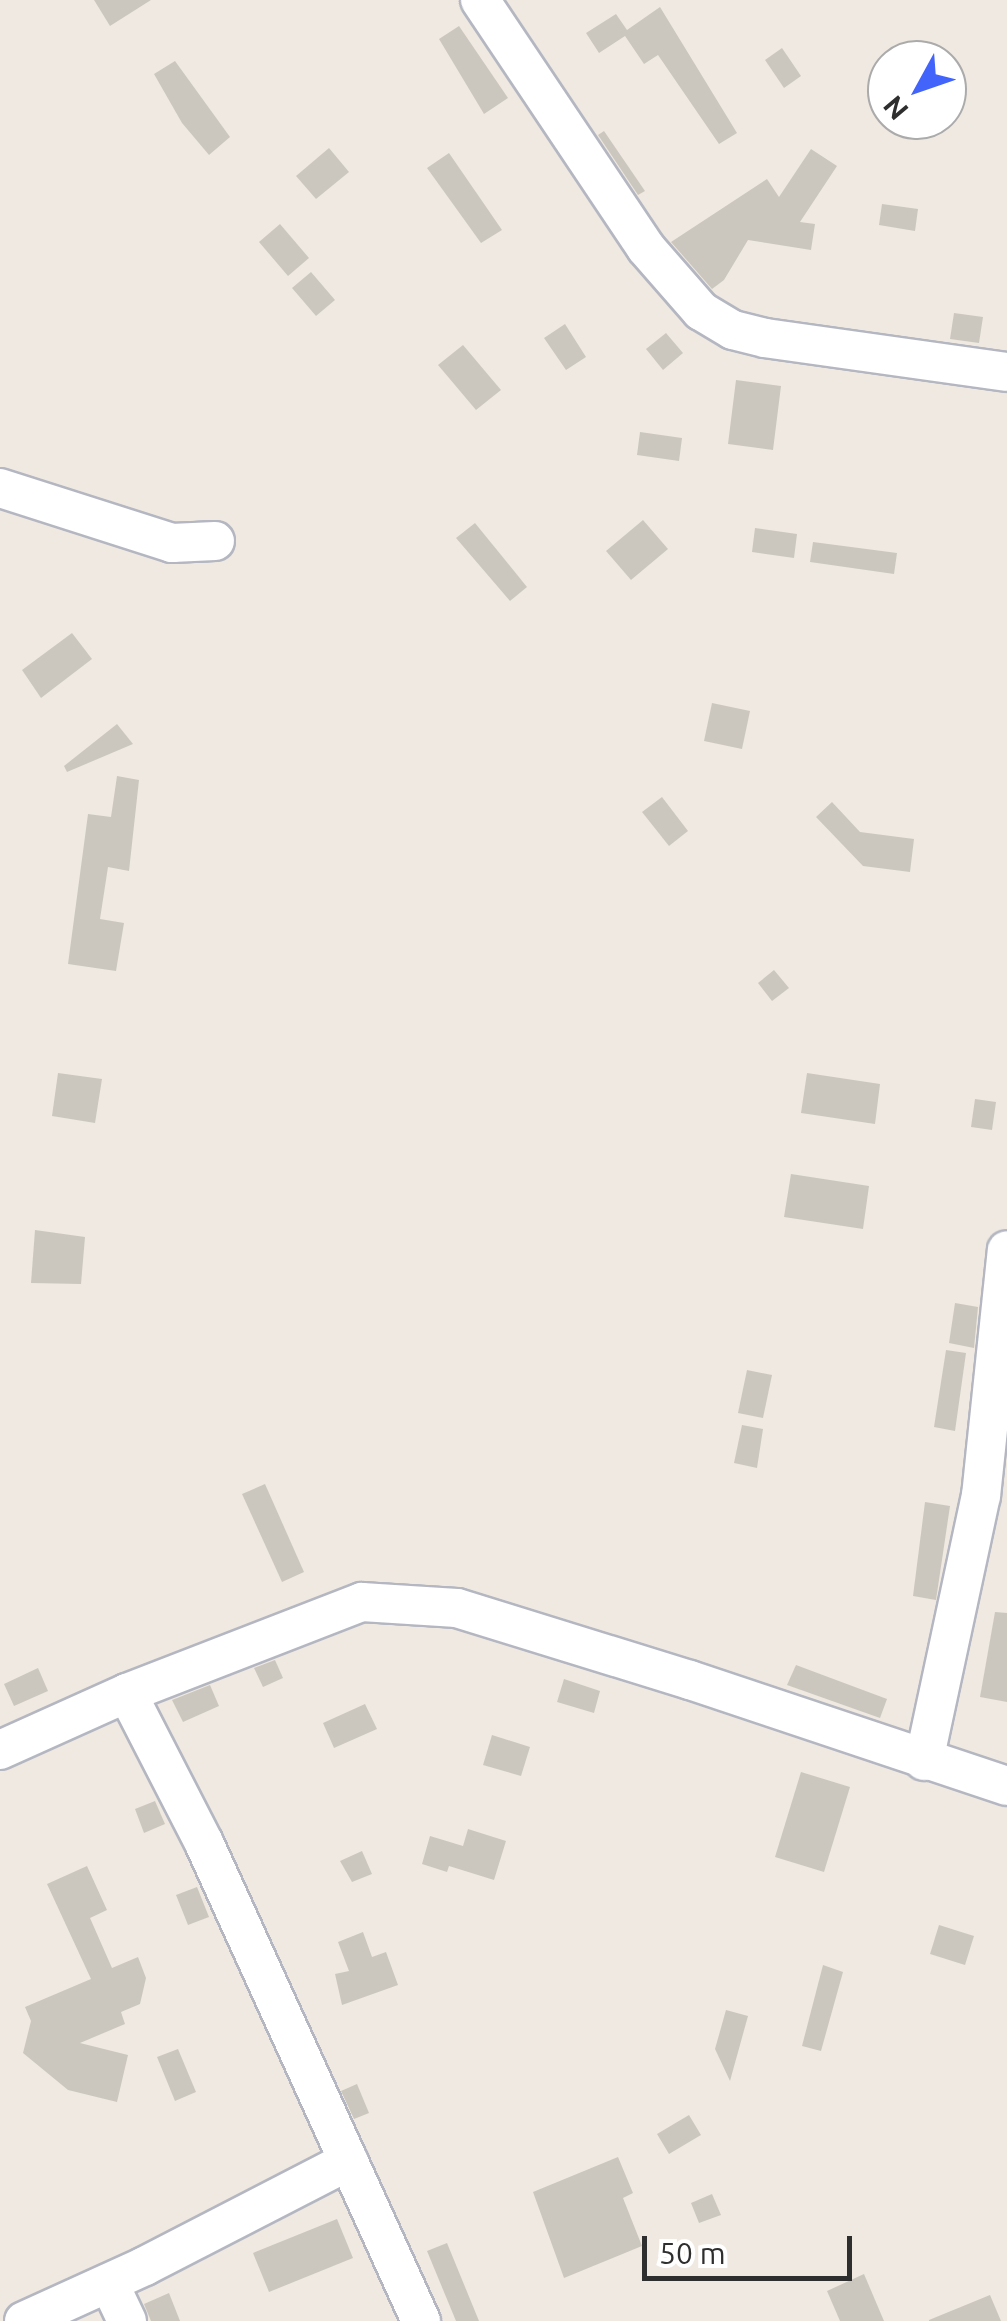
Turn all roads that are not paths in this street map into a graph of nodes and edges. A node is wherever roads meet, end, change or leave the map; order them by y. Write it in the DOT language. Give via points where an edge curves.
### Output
graph roads {
  1 [pos="480,0"];
  2 [pos="1007,372"];
  3 [pos="0,488"];
  4 [pos="216,541"];
  5 [pos="1007,1250"];
  6 [pos="994,1499"];
  7 [pos="128,1693"];
  8 [pos="0,1750"];
  9 [pos="924,1760"];
  10 [pos="1007,1786"];
  11 [pos="348,2161"];
  12 [pos="109,2283"];
  13 [pos="24,2321"];
  14 [pos="127,2321"];
  15 [pos="422,2321"];
  1 -- 2 [label="street" via="646,248 701,311 733,330 765,338"];
  3 -- 4 [label="street" via="172,544"];
  5 -- 6 [label="street"];
  6 -- 9 [label="street"];
  7 -- 8 [label="street"];
  7 -- 9 [label="street" via="362,1602 457,1608"];
  7 -- 11 [label="street"];
  9 -- 10 [label="street"];
  11 -- 12 [label="street"];
  11 -- 15 [label="street"];
  12 -- 13 [label="street"];
  12 -- 14 [label="street"];
}
